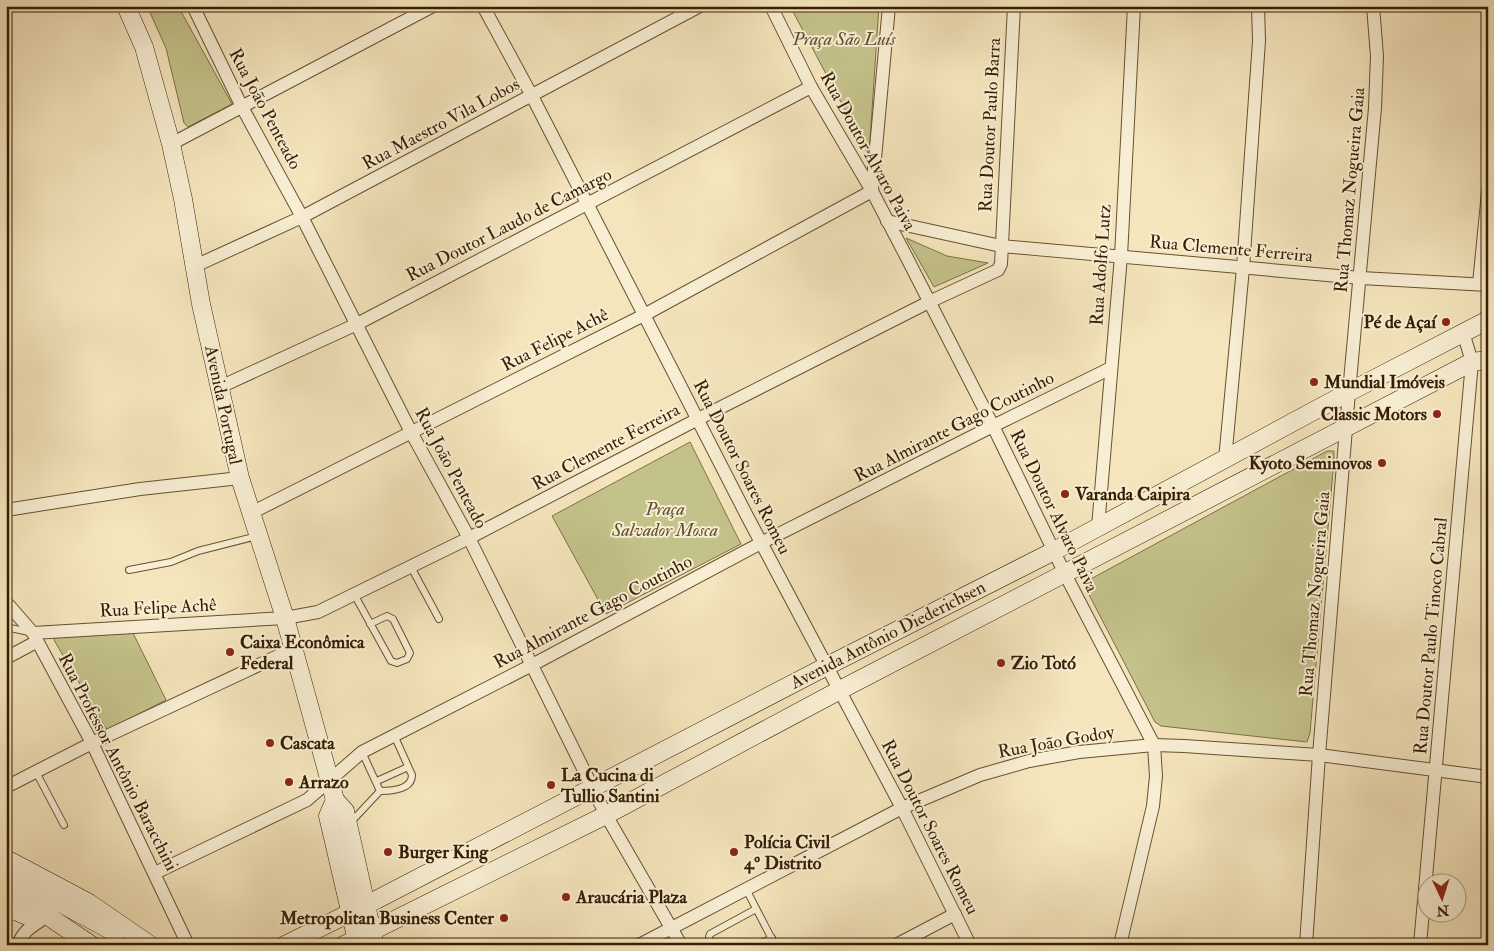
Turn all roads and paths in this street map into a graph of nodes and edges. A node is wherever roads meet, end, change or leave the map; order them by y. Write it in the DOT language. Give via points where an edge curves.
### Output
graph roads {
  1 [pos="126,6"];
  2 [pos="193,6"];
  3 [pos="433,6"];
  4 [pos="483,6"];
  5 [pos="700,6"];
  6 [pos="771,6"];
  7 [pos="889,6"];
  8 [pos="1014,6"];
  9 [pos="1134,6"];
  10 [pos="1258,6"];
  11 [pos="1373,6"];
  12 [pos="811,87"];
  13 [pos="532,96"];
  14 [pos="242,107"];
  15 [pos="171,144"];
  16 [pos="872,191"];
  17 [pos="1488,192"];
  18 [pos="587,204"];
  19 [pos="302,217"];
  20 [pos="887,221"];
  21 [pos="1001,246"];
  22 [pos="1121,256"];
  23 [pos="195,266"];
  24 [pos="1243,268"];
  25 [pos="1361,278"];
  26 [pos="1484,284"];
  27 [pos="929,302"];
  28 [pos="644,315"];
  29 [pos="1488,320"];
  30 [pos="357,324"];
  31 [pos="1461,334"];
  32 [pos="1480,361"];
  33 [pos="1111,368"];
  34 [pos="220,387"];
  35 [pos="1349,392"];
  36 [pos="698,419"];
  37 [pos="993,426"];
  38 [pos="1347,427"];
  39 [pos="411,432"];
  40 [pos="1225,460"];
  41 [pos="240,478"];
  42 [pos="6,510"];
  43 [pos="251,513"];
  44 [pos="1098,526"];
  45 [pos="258,536"];
  46 [pos="469,538"];
  47 [pos="761,543"];
  48 [pos="1054,551"];
  49 [pos="411,566"];
  50 [pos="130,570"];
  51 [pos="1065,574"];
  52 [pos="354,594"];
  53 [pos="6,602"];
  54 [pos="285,618"];
  55 [pos="439,619"];
  56 [pos="370,624"];
  57 [pos="6,627"];
  58 [pos="35,638"];
  59 [pos="293,649"];
  60 [pos="6,658"];
  61 [pos="532,665"];
  62 [pos="827,666"];
  63 [pos="840,690"];
  64 [pos="394,735"];
  65 [pos="92,743"];
  66 [pos="1154,745"];
  67 [pos="362,752"];
  68 [pos="1320,755"];
  69 [pos="408,767"];
  70 [pos="1436,769"];
  71 [pos="36,772"];
  72 [pos="1488,777"];
  73 [pos="330,779"];
  74 [pos="377,781"];
  75 [pos="6,787"];
  76 [pos="592,787"];
  77 [pos="380,790"];
  78 [pos="335,800"];
  79 [pos="902,808"];
  80 [pos="606,815"];
  81 [pos="64,825"];
  82 [pos="348,825"];
  83 [pos="6,858"];
  84 [pos="154,873"];
  85 [pos="6,874"];
  86 [pos="746,889"];
  87 [pos="6,892"];
  88 [pos="6,907"];
  89 [pos="359,908"];
  90 [pos="756,908"];
  91 [pos="954,914"];
  92 [pos="40,921"];
  93 [pos="62,924"];
  94 [pos="672,928"];
  95 [pos="772,938"];
  96 [pos="361,941"];
  97 [pos="18,945"];
  98 [pos="91,945"];
  99 [pos="139,945"];
  100 [pos="150,945"];
  101 [pos="188,945"];
  102 [pos="285,945"];
  103 [pos="639,945"];
  104 [pos="681,945"];
  105 [pos="712,945"];
  106 [pos="758,945"];
  107 [pos="775,945"];
  108 [pos="896,945"];
  109 [pos="970,945"];
  110 [pos="1120,945"];
  111 [pos="1306,945"];
  112 [pos="1420,945"];
  1 -- 15 [label="main road, Avenida Portugal" via="144,47"];
  2 -- 14 [label="street, Rua João Penteado"];
  3 -- 14 [label="street"];
  4 -- 13 [label="street, Rua Doutor Soares Romeu"];
  5 -- 13 [label="street, Rua Maestro Vila Lobos"];
  6 -- 12 [label="street, Rua Doutor Alvaro Paiva"];
  7 -- 16 [label="street"];
  8 -- 21 [label="street, Rua Doutor Paulo Barra"];
  9 -- 22 [label="street, Rua Adolfo Lutz"];
  10 -- 24 [label="street" via="1259,41"];
  11 -- 25 [label="street, Rua Thomaz Nogueira Gaia" via="1377,65"];
  12 -- 16 [label="street, Rua Doutor Alvaro Paiva"];
  12 -- 18 [label="street, Rua Doutor Laudo de Camargo"];
  13 -- 18 [label="street, Rua Doutor Soares Romeu"];
  13 -- 19 [label="street, Rua Maestro Vila Lobos"];
  14 -- 15 [label="street"];
  14 -- 19 [label="street, Rua João Penteado"];
  15 -- 23 [label="main road, Avenida Portugal"];
  16 -- 20 [label="street, Rua Doutor Alvaro Paiva"];
  16 -- 28 [label="street, Rua Felipe Achê"];
  17 -- 26 [label="street"];
  18 -- 28 [label="street, Rua Doutor Soares Romeu"];
  18 -- 30 [label="street, Rua Doutor Laudo de Camargo"];
  19 -- 23 [label="street, Rua Maestro Vila Lobos"];
  19 -- 30 [label="street, Rua João Penteado"];
  20 -- 21 [label="street, Rua Clemente Ferreira"];
  20 -- 27 [label="street, Rua Doutor Alvaro Paiva"];
  21 -- 22 [label="street, Rua Clemente Ferreira"];
  21 -- 27 [label="street, Rua Clemente Ferreira" via="998,270"];
  22 -- 24 [label="street, Rua Clemente Ferreira"];
  22 -- 33 [label="street, Rua Adolfo Lutz"];
  23 -- 34 [label="main road, Avenida Portugal"];
  24 -- 25 [label="street, Rua Clemente Ferreira"];
  24 -- 40 [label="street"];
  25 -- 26 [label="street, Rua Clemente Ferreira"];
  25 -- 35 [label="street, Rua Thomaz Nogueira Gaia"];
  27 -- 36 [label="street, Rua Clemente Ferreira"];
  27 -- 37 [label="street, Rua Doutor Alvaro Paiva"];
  28 -- 36 [label="street, Rua Doutor Soares Romeu"];
  28 -- 39 [label="street, Rua Felipe Achê"];
  29 -- 31 [label="main road, Avenida Antônio Diederichsen"];
  30 -- 34 [label="street, Rua Doutor Laudo de Camargo"];
  30 -- 39 [label="street, Rua João Penteado"];
  31 -- 32 [label="street, Rua Doutor Paulo Tinoco Cabral"];
  31 -- 35 [label="main road, Avenida Antônio Diederichsen"];
  32 -- 38 [label="main road, Avenida Antônio Diederichsen"];
  32 -- 70 [label="street, Rua Doutor Paulo Tinoco Cabral"];
  33 -- 37 [label="street, Rua Almirante Gago Coutinho"];
  33 -- 44 [label="street, Rua Adolfo Lutz"];
  34 -- 41 [label="main road, Avenida Portugal"];
  35 -- 38 [label="street, Rua Thomaz Nogueira Gaia"];
  35 -- 40 [label="main road, Avenida Antônio Diederichsen"];
  36 -- 46 [label="street, Rua Clemente Ferreira"];
  36 -- 47 [label="street, Rua Doutor Soares Romeu"];
  37 -- 47 [label="street, Rua Almirante Gago Coutinho"];
  37 -- 48 [label="street, Rua Doutor Alvaro Paiva"];
  38 -- 51 [label="main road, Avenida Antônio Diederichsen"];
  38 -- 68 [label="street, Rua Thomaz Nogueira Gaia"];
  39 -- 43 [label="street, Rua Felipe Achê"];
  39 -- 46 [label="street, Rua João Penteado"];
  40 -- 44 [label="main road, Avenida Antônio Diederichsen"];
  41 -- 42 [label="street" via="140,488"];
  41 -- 43 [label="main road, Avenida Portugal"];
  43 -- 45 [label="main road, Avenida Portugal"];
  44 -- 48 [label="main road, Avenida Antônio Diederichsen"];
  45 -- 50 [label="lane" via="198,550 171,562"];
  45 -- 54 [label="main road, Avenida Portugal"];
  46 -- 49 [label="street, Rua Clemente Ferreira"];
  46 -- 61 [label="street, Rua João Penteado"];
  47 -- 61 [label="street, Rua Almirante Gago Coutinho"];
  47 -- 62 [label="street, Rua Doutor Soares Romeu"];
  48 -- 51 [label="street, Rua Doutor Alvaro Paiva"];
  48 -- 62 [label="main road, Avenida Antônio Diederichsen"];
  49 -- 52 [label="street, Rua Clemente Ferreira"];
  49 -- 55 [label="lane"];
  51 -- 63 [label="main road, Avenida Antônio Diederichsen"];
  51 -- 66 [label="street, Rua Doutor Alvaro Paiva"];
  52 -- 54 [label="street, Rua Clemente Ferreira" via="318,612"];
  52 -- 56 [label="lane"];
  53 -- 58 [label="street, Rua Professor Antônio Baracchini"];
  54 -- 58 [label="street, Rua Felipe Achê"];
  54 -- 59 [label="main road, Avenida Portugal"];
  56 -- 56 [label="lane" via="391,661 397,663 407,659 410,653 393,619 387,616"];
  57 -- 58 [label="lane"];
  58 -- 60 [label="street, Rua Felipe Achê"];
  58 -- 65 [label="street, Rua Professor Antônio Baracchini"];
  59 -- 65 [label="street"];
  59 -- 73 [label="main road, Avenida Portugal"];
  61 -- 64 [label="street, Rua Almirante Gago Coutinho"];
  61 -- 76 [label="street, Rua João Penteado"];
  62 -- 63 [label="street, Rua Doutor Soares Romeu"];
  62 -- 76 [label="main road, Avenida Antônio Diederichsen"];
  63 -- 79 [label="street, Rua Doutor Soares Romeu"];
  63 -- 80 [label="main road, Avenida Antônio Diederichsen"];
  64 -- 67 [label="street, Rua Almirante Gago Coutinho"];
  64 -- 69 [label="lane"];
  65 -- 71 [label="street"];
  65 -- 84 [label="street, Rua Professor Antônio Baracchini"];
  66 -- 68 [label="street, Rua João Godoy"];
  66 -- 79 [label="street, Rua João Godoy" via="1079,752 1029,761 980,775"];
  66 -- 110 [label="street, Rua Doutor Alvaro Paiva" via="1156,776 1153,806"];
  67 -- 73 [label="street, Rua Almirante Gago Coutinho"];
  67 -- 74 [label="lane"];
  68 -- 70 [label="street, Rua João Godoy"];
  68 -- 111 [label="street, Rua Thomaz Nogueira Gaia"];
  69 -- 74 [label="lane"];
  69 -- 77 [label="lane" via="412,775 410,785 392,791"];
  70 -- 72 [label="street, Rua João Godoy"];
  70 -- 112 [label="street, Rua Doutor Paulo Tinoco Cabral"];
  71 -- 75 [label="street"];
  71 -- 81 [label="lane"];
  73 -- 78 [label="main road, Avenida Portugal"];
  73 -- 84 [label="street, Rua Almirante Gago Coutinho" via="307,800"];
  74 -- 77 [label="lane"];
  76 -- 80 [label="street, Rua João Penteado"];
  76 -- 89 [label="main road, Avenida Antônio Diederichsen"];
  77 -- 82 [label="lane"];
  78 -- 82 [label="main road, Avenida Portugal" via="345,811"];
  78 -- 89 [label="main road, Avenida Portugal" via="328,816"];
  79 -- 86 [label="street, Rua João Godoy"];
  79 -- 91 [label="street, Rua Doutor Soares Romeu"];
  80 -- 94 [label="street, Rua João Penteado"];
  80 -- 96 [label="main road, Avenida Antônio Diederichsen"];
  82 -- 89 [label="main road, Avenida Portugal"];
  83 -- 100 [label="main road" via="89,903"];
  84 -- 101 [label="street, Rua Professor Antônio Baracchini"];
  85 -- 99 [label="main road"];
  86 -- 90 [label="lane"];
  86 -- 94 [label="street, Rua João Godoy"];
  87 -- 93 [label="main road"];
  88 -- 92 [label="main road"];
  89 -- 96 [label="main road, Avenida Portugal"];
  89 -- 102 [label="main road, Avenida Antônio Diederichsen"];
  90 -- 95 [label="lane"];
  90 -- 105 [label="lane" via="710,934"];
  91 -- 108 [label="street"];
  91 -- 109 [label="street, Rua Doutor Soares Romeu"];
  92 -- 93 [label="main road"];
  92 -- 97 [label="street" via="28,928"];
  93 -- 98 [label="main road"];
  94 -- 103 [label="street, Rua João Godoy"];
  94 -- 104 [label="street, Rua João Penteado"];
  95 -- 106 [label="lane"];
  95 -- 107 [label="lane"];
}
